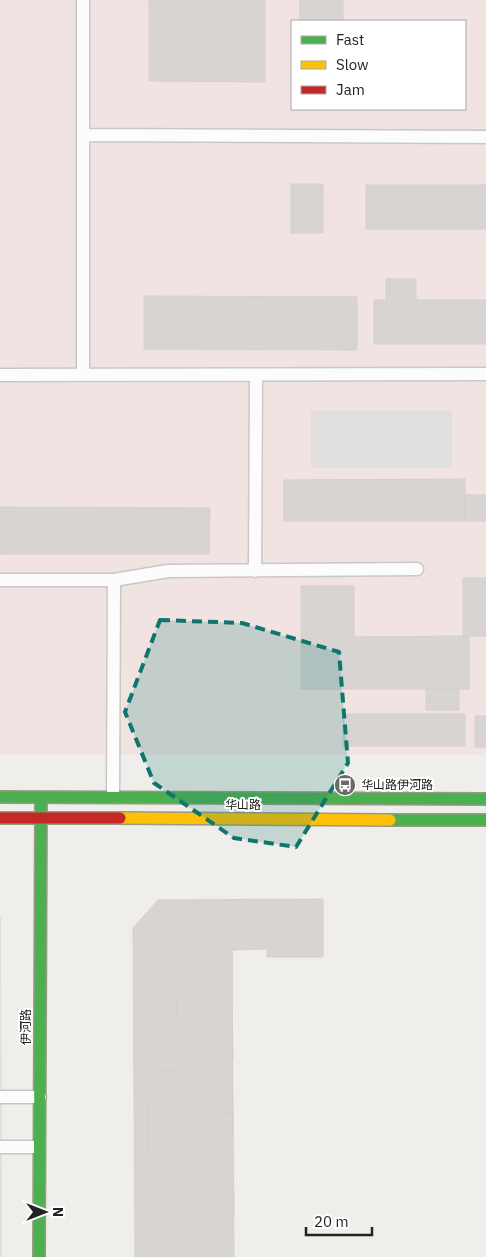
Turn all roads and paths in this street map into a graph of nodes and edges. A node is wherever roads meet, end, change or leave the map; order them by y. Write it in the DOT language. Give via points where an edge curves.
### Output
graph roads {
  1 [pos="83,0"];
  2 [pos="83,135"];
  3 [pos="486,137"];
  4 [pos="486,374"];
  5 [pos="0,375"];
  6 [pos="83,375"];
  7 [pos="256,375"];
  8 [pos="417,569"];
  9 [pos="255,570"];
  10 [pos="0,580"];
  11 [pos="114,580"];
  12 [pos="0,797"];
  13 [pos="41,797"];
  14 [pos="114,797"];
  15 [pos="486,799"];
  16 [pos="0,818"];
  17 [pos="41,818"];
  18 [pos="486,820"];
  19 [pos="0,1097"];
  20 [pos="40,1097"];
  21 [pos="0,1147"];
  22 [pos="39,1147"];
  23 [pos="39,1257"];
  1 -- 2 [label="lane"];
  2 -- 3 [label="lane"];
  2 -- 6 [label="lane"];
  4 -- 7 [label="lane"];
  5 -- 6 [label="lane"];
  6 -- 7 [label="lane"];
  7 -- 9 [label="lane"];
  8 -- 9 [label="lane"];
  9 -- 11 [label="lane" via="168,571"];
  10 -- 11 [label="lane"];
  11 -- 14 [label="lane"];
  12 -- 13 [label="street, 华山路"];
  13 -- 14 [label="street, 华山路"];
  13 -- 17 [label="street, 伊河路"];
  14 -- 15 [label="street, 华山路"];
  16 -- 17 [label="street, 华山路"];
  17 -- 18 [label="street, 华山路"];
  17 -- 20 [label="street, 伊河路"];
  19 -- 20 [label="lane"];
  20 -- 22 [label="street, 伊河路"];
  21 -- 22 [label="lane"];
  22 -- 23 [label="street, 伊河路"];
}
